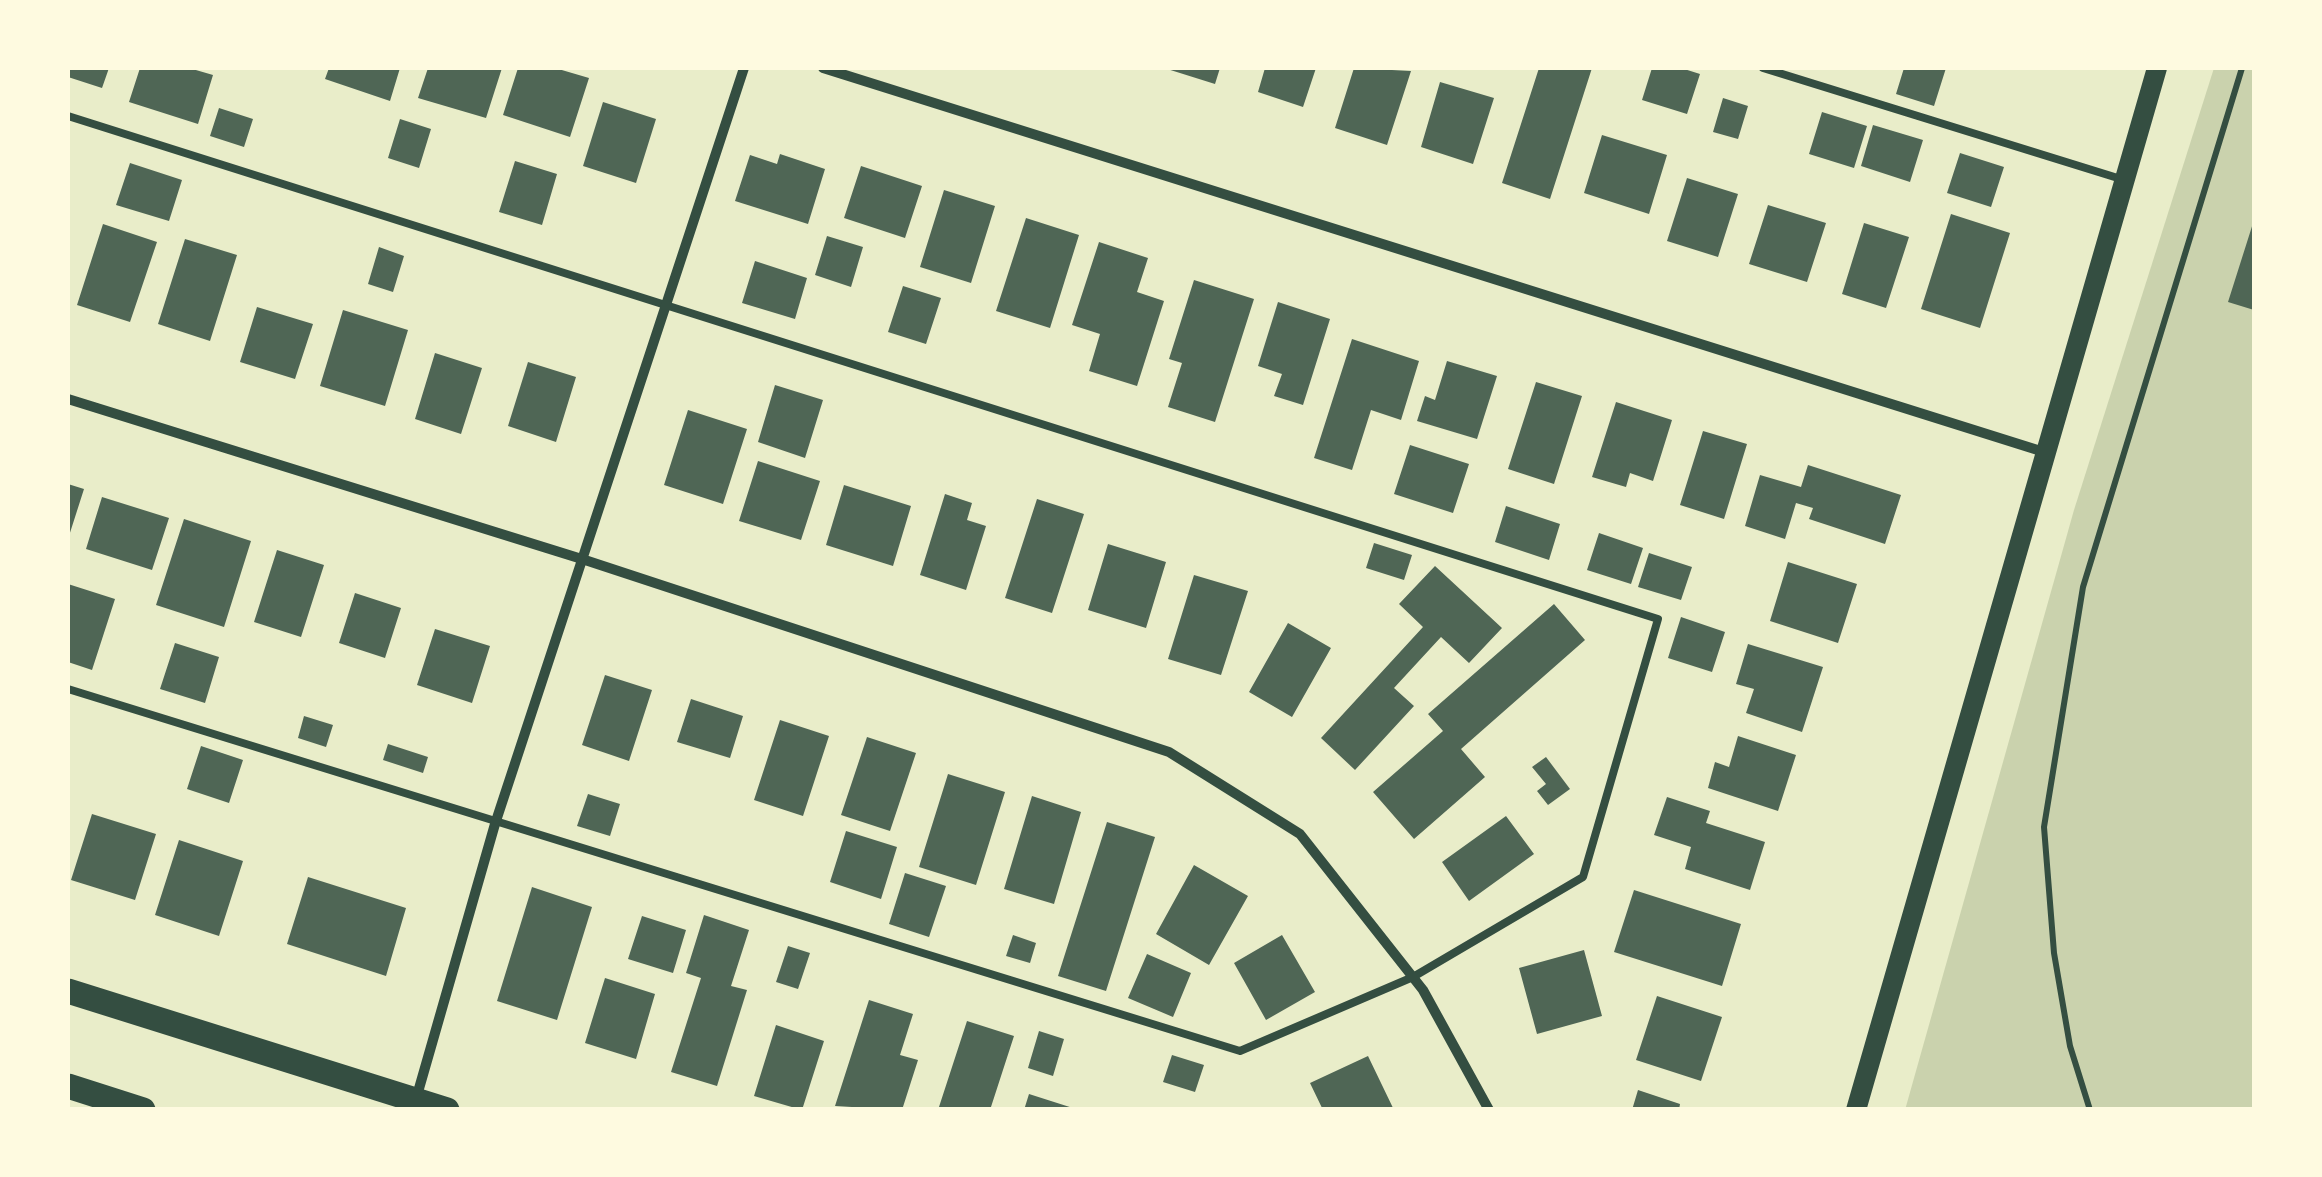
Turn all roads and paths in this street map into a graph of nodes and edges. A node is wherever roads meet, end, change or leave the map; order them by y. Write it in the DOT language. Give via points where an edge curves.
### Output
graph roads {
  1 [pos="744,68"];
  2 [pos="824,68"];
  3 [pos="1762,68"];
  4 [pos="2157,68"];
  5 [pos="2242,68"];
  6 [pos="68,116"];
  7 [pos="2124,180"];
  8 [pos="668,304"];
  9 [pos="68,398"];
  10 [pos="2044,452"];
  11 [pos="585,560"];
  12 [pos="68,689"];
  13 [pos="495,824"];
  14 [pos="1413,977"];
  15 [pos="68,990"];
  16 [pos="68,1086"];
  17 [pos="415,1104"];
  18 [pos="144,1110"];
  19 [pos="446,1110"];
  20 [pos="1489,1110"];
  21 [pos="1856,1110"];
  22 [pos="2090,1110"];
  1 -- 8 [label="street"];
  2 -- 10 [label="street"];
  3 -- 7 [label="lane"];
  4 -- 7 [label="main road"];
  5 -- 22 [label="path" via="2083,587 2044,827 2054,954 2070,1046"];
  6 -- 8 [label="lane"];
  7 -- 10 [label="main road"];
  8 -- 11 [label="street"];
  8 -- 14 [label="lane" via="1658,619 1583,878"];
  9 -- 11 [label="street"];
  10 -- 21 [label="main road"];
  11 -- 13 [label="street"];
  11 -- 14 [label="street" via="1169,752 1300,834"];
  12 -- 13 [label="lane"];
  13 -- 14 [label="lane" via="1240,1051"];
  13 -- 17 [label="street"];
  14 -- 20 [label="street"];
  15 -- 17 [label="main road"];
  16 -- 18 [label="main road"];
  17 -- 19 [label="main road"];
}
